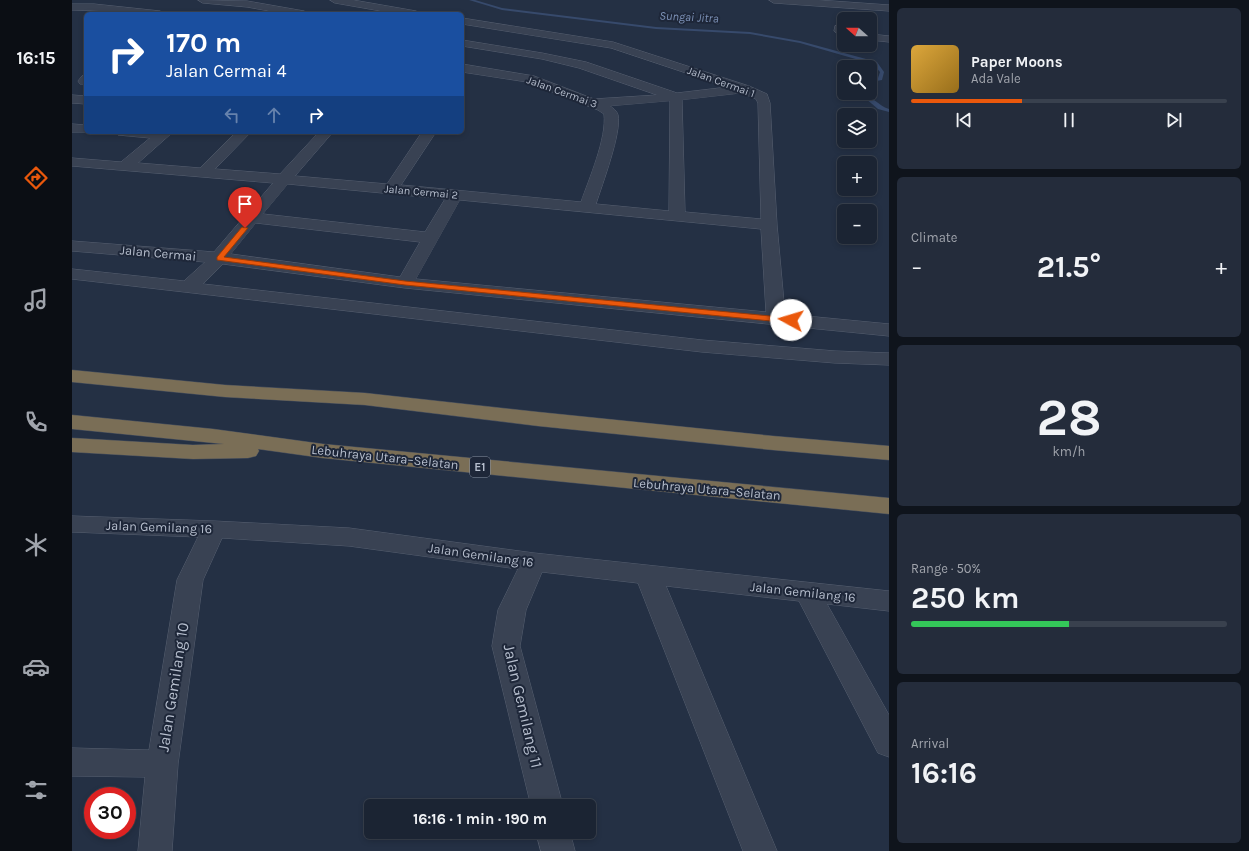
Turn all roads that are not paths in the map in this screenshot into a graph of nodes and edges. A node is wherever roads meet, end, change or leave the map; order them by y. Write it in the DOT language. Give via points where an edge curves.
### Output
graph roads {
  1 [pos="89,0"];
  2 [pos="203,0"];
  3 [pos="774,0"];
  4 [pos="336,5"];
  5 [pos="76,7"];
  6 [pos="889,8"];
  7 [pos="136,12"];
  8 [pos="293,12"];
  9 [pos="391,12"];
  10 [pos="464,21"];
  11 [pos="877,38"];
  12 [pos="889,39"];
  13 [pos="464,43"];
  14 [pos="467,72"];
  15 [pos="745,89"];
  16 [pos="676,97"];
  17 [pos="72,99"];
  18 [pos="84,100"];
  19 [pos="592,103"];
  20 [pos="72,128"];
  21 [pos="84,129"];
  22 [pos="164,134"];
  23 [pos="242,134"];
  24 [pos="324,134"];
  25 [pos="429,134"];
  26 [pos="72,162"];
  27 [pos="125,166"];
  28 [pos="203,173"];
  29 [pos="284,179"];
  30 [pos="391,189"];
  31 [pos="455,195"];
  32 [pos="587,208"];
  33 [pos="677,216"];
  34 [pos="254,218"];
  35 [pos="769,225"];
  36 [pos="431,238"];
  37 [pos="72,246"];
  38 [pos="219,258"];
  39 [pos="72,274"];
  40 [pos="405,283"];
  41 [pos="189,288"];
  42 [pos="776,319"];
  43 [pos="889,330"];
  44 [pos="889,359"];
  45 [pos="72,361"];
  46 [pos="72,376"];
  47 [pos="365,399"];
  48 [pos="72,422"];
  49 [pos="72,445"];
  50 [pos="323,451"];
  51 [pos="889,453"];
  52 [pos="889,506"];
  53 [pos="72,524"];
  54 [pos="214,529"];
  55 [pos="534,562"];
  56 [pos="648,575"];
  57 [pos="808,593"];
  58 [pos="889,601"];
  59 [pos="889,744"];
  60 [pos="72,762"];
  61 [pos="162,764"];
  62 [pos="545,799"];
  63 [pos="555,839"];
  64 [pos="156,851"];
  65 [pos="558,851"];
  66 [pos="760,851"];
  1 -- 5 [label="street"];
  2 -- 8 [label="street"];
  3 -- 6 [label="street"];
  4 -- 9 [label="street" via="353,3"];
  5 -- 7 [label="street"];
  10 -- 15 [label="street, Jalan Cermai 1" via="613,45"];
  11 -- 12 [label="street"];
  13 -- 16 [label="street" via="582,65"];
  14 -- 19 [label="street, Jalan Cermai 3" via="530,79"];
  15 -- 16 [label="street"];
  15 -- 35 [label="street, Jalan Cermai 1" via="762,97 764,103"];
  16 -- 19 [label="street"];
  16 -- 33 [label="street"];
  17 -- 18 [label="street"];
  19 -- 32 [label="street, Jalan Cermai 3" via="609,111 611,116 606,148"];
  20 -- 21 [label="street"];
  22 -- 27 [label="street"];
  23 -- 28 [label="street"];
  24 -- 29 [label="street"];
  25 -- 30 [label="street"];
  26 -- 27 [label="street, Jalan Cermai 2"];
  27 -- 28 [label="street, Jalan Cermai 2"];
  28 -- 29 [label="street, Jalan Cermai 2"];
  29 -- 30 [label="street, Jalan Cermai 2"];
  29 -- 34 [label="street"];
  30 -- 31 [label="street, Jalan Cermai 2"];
  31 -- 32 [label="street, Jalan Cermai 2"];
  31 -- 36 [label="street"];
  32 -- 33 [label="street, Jalan Cermai 2"];
  33 -- 35 [label="street, Jalan Cermai 2"];
  34 -- 36 [label="street"];
  34 -- 38 [label="street"];
  35 -- 42 [label="street, Jalan Cermai 1"];
  36 -- 40 [label="street"];
  37 -- 38 [label="street, Jalan Cermai"];
  38 -- 40 [label="street, Jalan Cermai"];
  38 -- 41 [label="street"];
  39 -- 41 [label="street"];
  40 -- 42 [label="street, Jalan Cermai"];
  41 -- 44 [label="street" via="702,346"];
  42 -- 43 [label="street, Jalan Cermai"];
  45 -- 47 [label="highway" via="233,377"];
  46 -- 47 [label="highway" via="225,391"];
  47 -- 51 [label="highway" via="538,419"];
  48 -- 50 [label="highway, Lebuhraya Utara–Selatan / E1" via="213,436"];
  49 -- 50 [label="highway" via="193,452"];
  50 -- 52 [label="highway, Lebuhraya Utara–Selatan / E1"];
  53 -- 54 [label="street, Jalan Gemilang 16"];
  54 -- 55 [label="street, Jalan Gemilang 16" via="349,537"];
  54 -- 61 [label="street, Jalan Gemilang 10" via="190,580"];
  55 -- 56 [label="street, Jalan Gemilang 16"];
  55 -- 62 [label="street, Jalan Gemilang 11" via="512,610 506,646"];
  56 -- 57 [label="street, Jalan Gemilang 16"];
  56 -- 66 [label="street"];
  57 -- 58 [label="street, Jalan Gemilang 16"];
  57 -- 59 [label="street"];
  60 -- 61 [label="street"];
  61 -- 64 [label="street, Jalan Gemilang 10"];
  63 -- 65 [label="street"];
}
